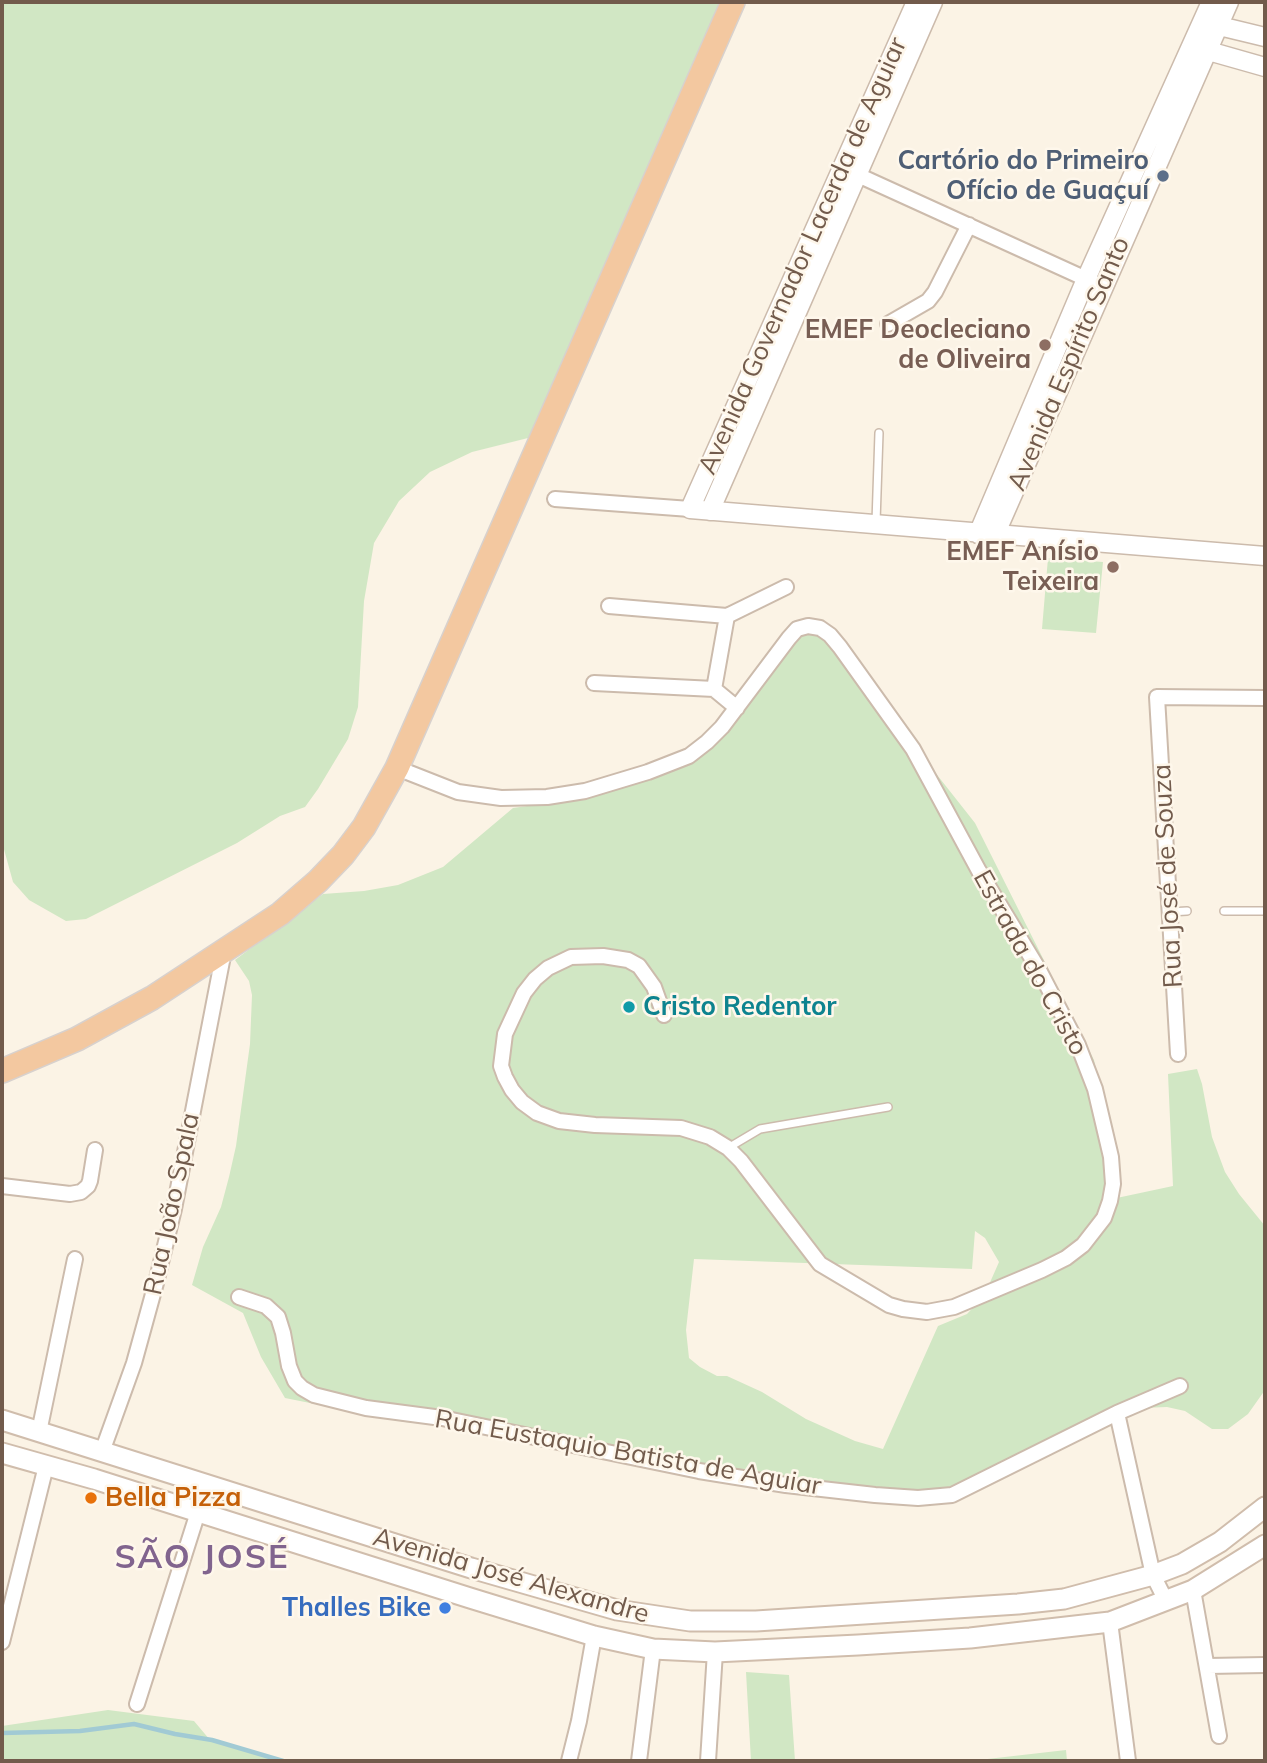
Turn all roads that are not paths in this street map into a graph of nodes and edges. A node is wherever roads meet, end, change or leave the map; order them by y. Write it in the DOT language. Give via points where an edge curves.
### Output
graph roads {
  1 [pos="733,2"];
  2 [pos="916,2"];
  3 [pos="933,2"];
  4 [pos="1211,2"];
  5 [pos="1229,2"];
  6 [pos="1210,24"];
  7 [pos="1265,37"];
  8 [pos="1199,49"];
  9 [pos="1265,67"];
  10 [pos="850,171"];
  11 [pos="969,225"];
  12 [pos="1094,283"];
  13 [pos="888,324"];
  14 [pos="879,433"];
  15 [pos="555,499"];
  16 [pos="690,509"];
  17 [pos="710,511"];
  18 [pos="876,526"];
  19 [pos="987,535"];
  20 [pos="1265,556"];
  21 [pos="786,587"];
  22 [pos="609,606"];
  23 [pos="727,617"];
  24 [pos="594,683"];
  25 [pos="714,689"];
  26 [pos="1265,698"];
  27 [pos="737,708"];
  28 [pos="397,768"];
  29 [pos="1187,911"];
  30 [pos="1224,911"];
  31 [pos="1265,911"];
  32 [pos="1170,912"];
  33 [pos="224,951"];
  34 [pos="664,1015"];
  35 [pos="1178,1054"];
  36 [pos="2,1071"];
  37 [pos="888,1107"];
  38 [pos="728,1148"];
  39 [pos="95,1150"];
  40 [pos="2,1186"];
  41 [pos="75,1259"];
  42 [pos="239,1297"];
  43 [pos="1180,1386"];
  44 [pos="1117,1413"];
  45 [pos="2,1420"];
  46 [pos="39,1432"];
  47 [pos="102,1452"];
  48 [pos="2,1453"];
  49 [pos="137,1462"];
  50 [pos="46,1466"];
  51 [pos="126,1489"];
  52 [pos="1265,1507"];
  53 [pos="198,1512"];
  54 [pos="1265,1545"];
  55 [pos="478,1570"];
  56 [pos="1153,1575"];
  57 [pos="1114,1586"];
  58 [pos="1193,1590"];
  59 [pos="470,1598"];
  60 [pos="1167,1601"];
  61 [pos="952,1608"];
  62 [pos="1114,1621"];
  63 [pos="594,1636"];
  64 [pos="955,1639"];
  65 [pos="2,1642"];
  66 [pos="653,1649"];
  67 [pos="715,1652"];
  68 [pos="1265,1665"];
  69 [pos="1208,1666"];
  70 [pos="137,1704"];
  71 [pos="1219,1736"];
  72 [pos="569,1761"];
  73 [pos="639,1761"];
  74 [pos="708,1761"];
  75 [pos="1128,1761"];
  1 -- 28 [label="highway"];
  2 -- 10 [label="street, Avenida Governador Lacerda de Aguiar"];
  3 -- 10 [label="street, Avenida Governador Lacerda de Aguiar"];
  4 -- 6 [label="street, Avenida Espírito Santo"];
  5 -- 6 [label="street, Avenida Espírito Santo"];
  6 -- 7 [label="street"];
  6 -- 8 [label="street, Avenida Espírito Santo"];
  8 -- 9 [label="street"];
  8 -- 12 [label="street, Avenida Espírito Santo"];
  10 -- 11 [label="street"];
  10 -- 16 [label="street, Avenida Governador Lacerda de Aguiar"];
  10 -- 17 [label="street, Avenida Governador Lacerda de Aguiar"];
  11 -- 12 [label="street"];
  11 -- 13 [label="street" via="928,301"];
  12 -- 19 [label="street, Avenida Espírito Santo"];
  14 -- 18 [label="lane"];
  15 -- 16 [label="street"];
  16 -- 17 [label="street"];
  17 -- 18 [label="street"];
  18 -- 19 [label="street"];
  19 -- 20 [label="street"];
  21 -- 23 [label="street"];
  22 -- 23 [label="street"];
  23 -- 25 [label="street"];
  24 -- 25 [label="street"];
  25 -- 27 [label="street"];
  26 -- 32 [label="street, Rua José de Souza" via="1157,697"];
  27 -- 28 [label="street, Estrada do Cristo" via="689,756 584,791 547,797 474,795 443,788"];
  27 -- 38 [label="street, Estrada do Cristo" via="797,629 820,628 841,647 913,749 1078,1045 1104,1118 1113,1184 1104,1218 1066,1258 954,1307 916,1312 889,1305 820,1264"];
  28 -- 33 [label="highway" via="344,855 280,914"];
  29 -- 32 [label="lane"];
  30 -- 31 [label="lane"];
  32 -- 35 [label="street, Rua José de Souza"];
  33 -- 36 [label="highway" via="88,1034"];
  33 -- 47 [label="street, Rua João Spala" via="159,1271 134,1363"];
  34 -- 38 [label="street, Estrada do Cristo" via="654,987 639,966 603,956 571,957 548,968 524,993 505,1034 501,1066 522,1102 559,1121 681,1128"];
  37 -- 38 [label="lane" via="760,1129"];
  39 -- 40 [label="street" via="88,1186 81,1192"];
  41 -- 46 [label="street"];
  42 -- 44 [label="street, Rua Eustaquio Batista de Aguiar" via="266,1306 278,1317 295,1381 314,1395 786,1485 918,1498 952,1495"];
  43 -- 44 [label="street, Rua Eustaquio Batista de Aguiar"];
  44 -- 56 [label="street"];
  45 -- 46 [label="main road, Avenida José Alexandre"];
  46 -- 47 [label="main road, Avenida José Alexandre"];
  47 -- 49 [label="main road, Avenida José Alexandre"];
  48 -- 50 [label="main road"];
  49 -- 51 [label="main road" via="127,1473"];
  49 -- 55 [label="main road, Avenida José Alexandre"];
  50 -- 51 [label="main road"];
  50 -- 65 [label="street"];
  51 -- 53 [label="main road"];
  52 -- 56 [label="main road, Avenida José Alexandre" via="1204,1553"];
  53 -- 59 [label="main road"];
  53 -- 70 [label="street"];
  54 -- 58 [label="main road"];
  55 -- 59 [label="main road" via="471,1580"];
  55 -- 61 [label="main road, Avenida José Alexandre" via="617,1610 690,1621"];
  56 -- 57 [label="main road, Avenida José Alexandre"];
  56 -- 60 [label="street"];
  57 -- 61 [label="main road, Avenida José Alexandre" via="1044,1602"];
  57 -- 62 [label="main road" via="1126,1598 1126,1605"];
  58 -- 60 [label="main road"];
  58 -- 69 [label="street"];
  59 -- 63 [label="main road"];
  60 -- 62 [label="main road"];
  61 -- 64 [label="main road"];
  62 -- 64 [label="main road"];
  62 -- 75 [label="street"];
  63 -- 66 [label="main road"];
  63 -- 72 [label="street"];
  64 -- 67 [label="main road"];
  66 -- 67 [label="main road"];
  66 -- 73 [label="street"];
  67 -- 74 [label="street"];
  68 -- 69 [label="street"];
  69 -- 71 [label="street"];
}
